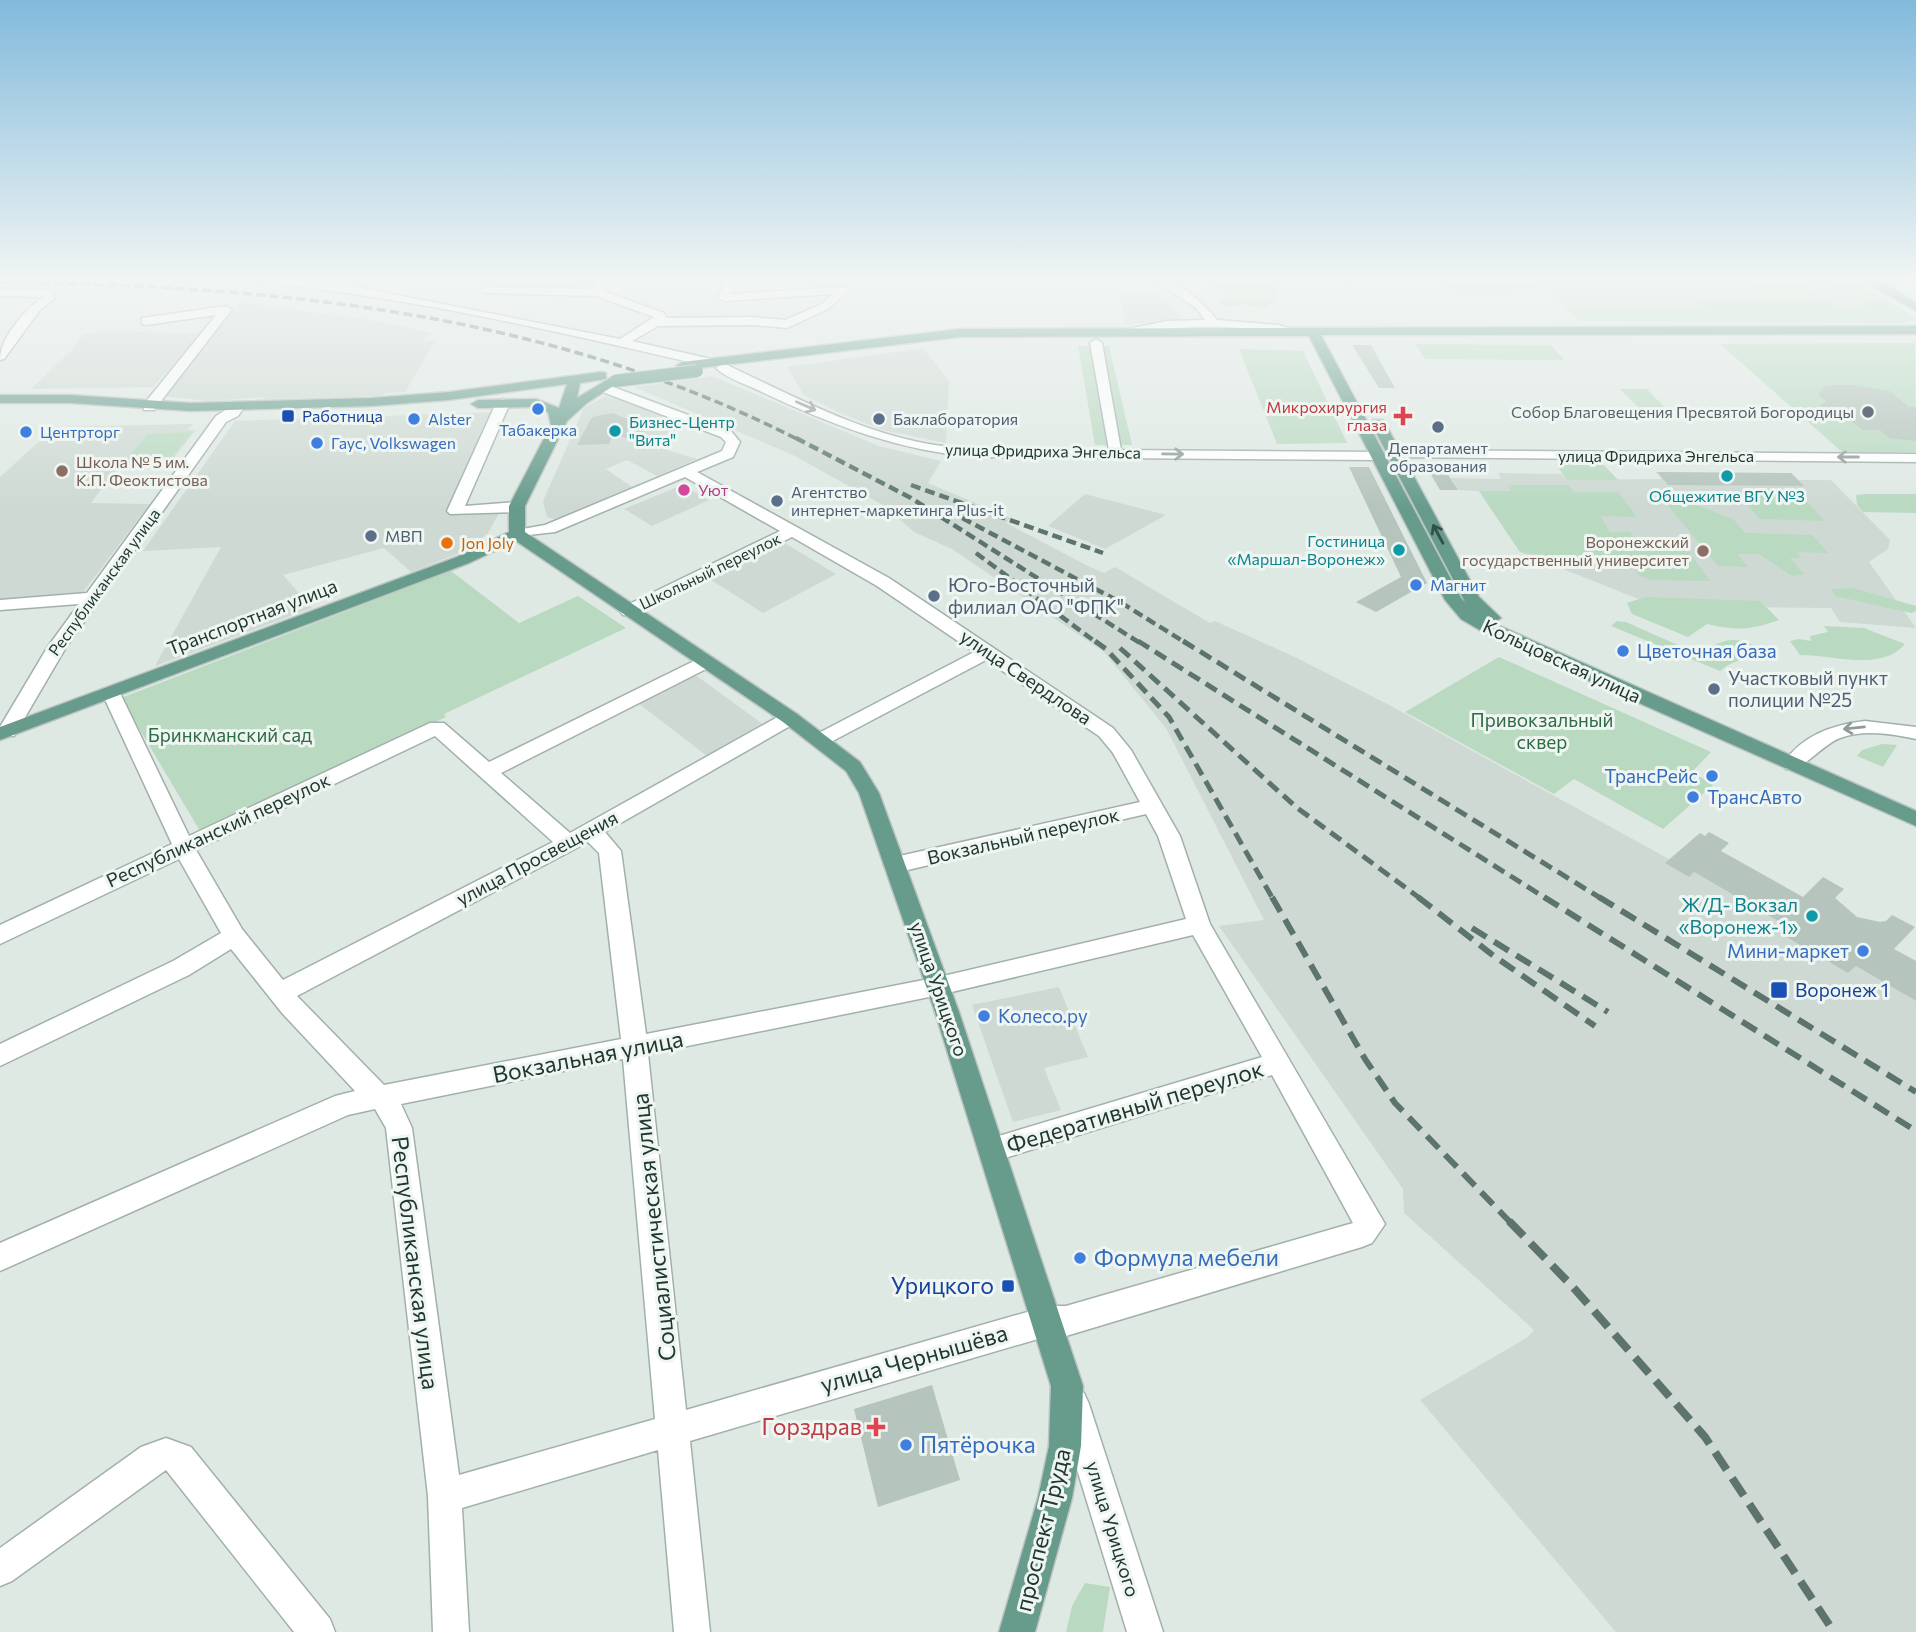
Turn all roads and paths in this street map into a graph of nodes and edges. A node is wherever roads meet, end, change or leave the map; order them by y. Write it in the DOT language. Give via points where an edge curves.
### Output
graph roads {
  1 [pos="190,355"];
  2 [pos="665,355"];
  3 [pos="786,355"];
  4 [pos="830,355"];
  5 [pos="1098,355"];
  6 [pos="1333,355"];
  7 [pos="702,367"];
  8 [pos="722,368"];
  9 [pos="607,382"];
  10 [pos="574,383"];
  11 [pos="0,400"];
  12 [pos="503,403"];
  13 [pos="423,405"];
  14 [pos="149,407"];
  15 [pos="0,408"];
  16 [pos="235,410"];
  17 [pos="557,424"];
  18 [pos="1115,448"];
  19 [pos="1388,455"];
  20 [pos="1916,458"];
  21 [pos="688,473"];
  22 [pos="517,507"];
  23 [pos="792,531"];
  24 [pos="517,534"];
  25 [pos="92,598"];
  26 [pos="0,605"];
  27 [pos="628,611"];
  28 [pos="989,651"];
  29 [pos="706,662"];
  30 [pos="111,693"];
  31 [pos="790,718"];
  32 [pos="437,727"];
  33 [pos="3,733"];
  34 [pos="1916,733"];
  35 [pos="820,740"];
  36 [pos="1796,759"];
  37 [pos="488,772"];
  38 [pos="1152,806"];
  39 [pos="1916,806"];
  40 [pos="1916,819"];
  41 [pos="580,837"];
  42 [pos="181,847"];
  43 [pos="895,865"];
  44 [pos="1199,925"];
  45 [pos="0,935"];
  46 [pos="235,936"];
  47 [pos="939,986"];
  48 [pos="280,993"];
  49 [pos="635,1048"];
  50 [pos="0,1056"];
  51 [pos="1278,1063"];
  52 [pos="384,1098"];
  53 [pos="992,1150"];
  54 [pos="1367,1215"];
  55 [pos="0,1257"];
  56 [pos="1048,1321"];
  57 [pos="1068,1386"];
  58 [pos="674,1428"];
  59 [pos="445,1496"];
  60 [pos="0,1569"];
  61 [pos="317,1632"];
  62 [pos="451,1632"];
  63 [pos="692,1632"];
  64 [pos="1017,1632"];
  65 [pos="1145,1632"];
  1 -- 14 [label="street"];
  2 -- 7 [label="street"];
  3 -- 7 [label="main road"];
  4 -- 8 [label="main road"];
  5 -- 18 [label="street"];
  6 -- 19 [label="main road, Кольцовская улица"];
  7 -- 8 [label="main road"];
  7 -- 9 [label="main road, bridge"];
  7 -- 9 [label="main road" via="682,366"];
  8 -- 19 [label="street, улица Фридриха Энгельса, one-way" via="859,429 932,448 976,453"];
  9 -- 10 [label="main road"];
  9 -- 17 [label="main road"];
  9 -- 21 [label="street" via="726,434 733,442 728,454"];
  10 -- 13 [label="main road"];
  10 -- 16 [label="main road" via="419,399"];
  10 -- 17 [label="main road"];
  11 -- 14 [label="main road" via="71,399"];
  12 -- 13 [label="main road"];
  12 -- 17 [label="main road" via="548,405"];
  12 -- 22 [label="street" via="454,511"];
  13 -- 16 [label="main road"];
  14 -- 16 [label="main road"];
  15 -- 16 [label="main road" via="105,415"];
  16 -- 25 [label="street, Республиканская улица" via="221,419"];
  17 -- 22 [label="main road"];
  20 -- 19 [label="street, улица Фридриха Энгельса, one-way"];
  19 -- 36 [label="main road, Кольцовская улица" via="1472,600 1485,614"];
  21 -- 23 [label="street, улица Свердлова"];
  21 -- 24 [label="street" via="549,529"];
  22 -- 24 [label="main road"];
  23 -- 27 [label="street, Школьный переулок"];
  23 -- 28 [label="street, улица Свердлова" via="884,582"];
  24 -- 27 [label="main road, улица Урицкого"];
  24 -- 30 [label="main road, Транспортная улица" via="463,560"];
  25 -- 26 [label="street"];
  25 -- 33 [label="street, Республиканская улица"];
  27 -- 29 [label="main road, улица Урицкого"];
  28 -- 35 [label="street"];
  28 -- 38 [label="street, улица Свердлова" via="1106,732"];
  29 -- 31 [label="main road, улица Урицкого"];
  29 -- 37 [label="street"];
  30 -- 33 [label="main road, Транспортная улица"];
  30 -- 42 [label="street, Республиканская улица"];
  31 -- 35 [label="main road, улица Урицкого"];
  31 -- 41 [label="street, улица Просвещения"];
  32 -- 37 [label="street, Социалистическая улица"];
  32 -- 42 [label="street, Республиканский переулок"];
  34 -- 36 [label="street, one-way" via="1848,728 1830,733"];
  35 -- 43 [label="main road, улица Урицкого" via="853,767 869,793"];
  36 -- 39 [label="main road, Кольцовская улица"];
  36 -- 40 [label="main road, Кольцовская улица"];
  37 -- 41 [label="street, Социалистическая улица"];
  38 -- 43 [label="street, Вокзальный переулок"];
  38 -- 44 [label="street, улица Свердлова" via="1168,836"];
  41 -- 48 [label="street, улица Просвещения"];
  41 -- 49 [label="street, Социалистическая улица" via="610,851"];
  42 -- 45 [label="street, Республиканский переулок"];
  42 -- 46 [label="street, Республиканская улица"];
  43 -- 47 [label="main road, улица Урицкого"];
  44 -- 47 [label="street, Вокзальная улица"];
  44 -- 51 [label="street, улица Свердлова"];
  46 -- 48 [label="street, Республиканская улица"];
  46 -- 50 [label="street" via="181,968"];
  47 -- 49 [label="street, Вокзальная улица"];
  47 -- 53 [label="main road, улица Урицкого"];
  48 -- 52 [label="street, Республиканская улица" via="364,1085"];
  49 -- 52 [label="street, Вокзальная улица"];
  49 -- 58 [label="street, Социалистическая улица"];
  51 -- 53 [label="street, Федеративный переулок"];
  51 -- 54 [label="street, улица Свердлова"];
  52 -- 55 [label="street, Вокзальная улица" via="344,1104"];
  52 -- 59 [label="street, Республиканская улица" via="398,1128"];
  53 -- 56 [label="main road, улица Урицкого"];
  54 -- 56 [label="street, улица Чернышёва" via="1371,1224 1363,1234 1066,1321"];
  56 -- 57 [label="main road, улица Урицкого"];
  56 -- 58 [label="street, улица Чернышёва"];
  57 -- 64 [label="main road, проспект Труда" via="1065,1446 1055,1498"];
  57 -- 65 [label="street, улица Урицкого"];
  58 -- 59 [label="street, улица Чернышёва"];
  58 -- 63 [label="street, Социалистическая улица"];
  59 -- 62 [label="street, Республиканская улица"];
  60 -- 61 [label="street" via="166,1454 178,1459"];
}
